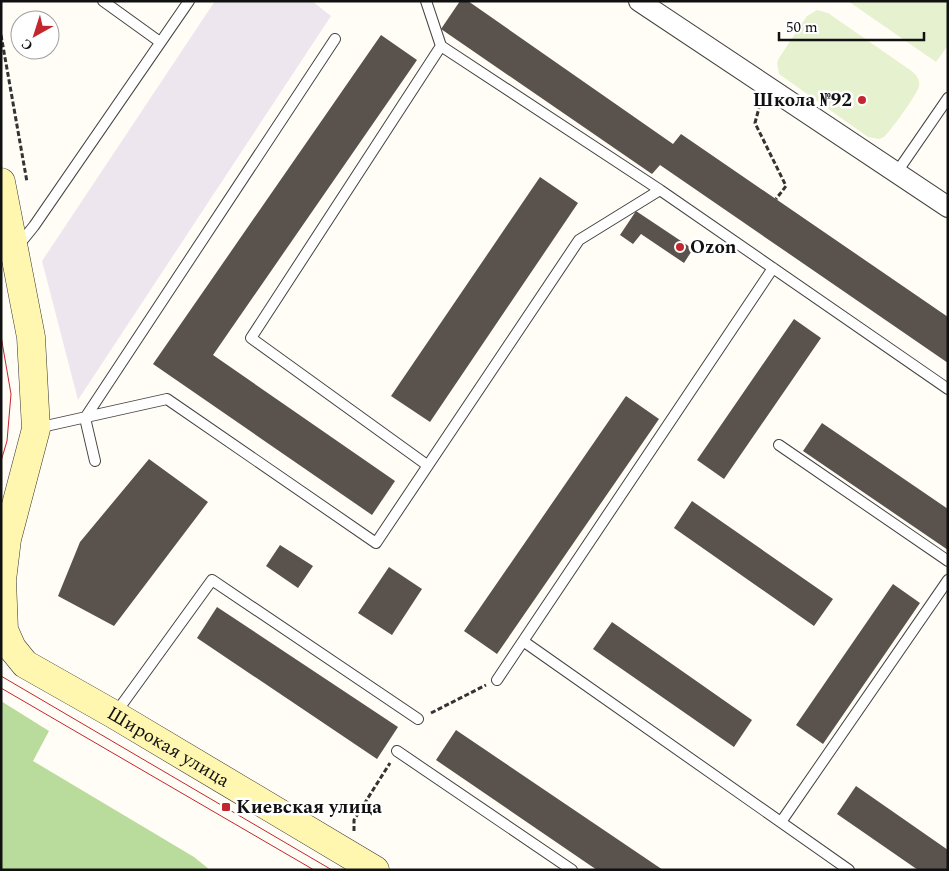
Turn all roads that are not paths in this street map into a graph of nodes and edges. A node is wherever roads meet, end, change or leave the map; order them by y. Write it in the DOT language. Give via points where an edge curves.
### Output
graph roads {
  1 [pos="103,1"];
  2 [pos="190,1"];
  3 [pos="426,1"];
  4 [pos="639,1"];
  5 [pos="335,39"];
  6 [pos="160,42"];
  7 [pos="441,46"];
  8 [pos="948,98"];
  9 [pos="897,172"];
  10 [pos="1,182"];
  11 [pos="660,190"];
  12 [pos="948,207"];
  13 [pos="14,250"];
  14 [pos="773,268"];
  15 [pos="948,389"];
  16 [pos="85,418"];
  17 [pos="36,429"];
  18 [pos="780,445"];
  19 [pos="95,461"];
  20 [pos="427,465"];
  21 [pos="948,561"];
  22 [pos="948,580"];
  23 [pos="3,629"];
  24 [pos="523,641"];
  25 [pos="497,680"];
  26 [pos="115,715"];
  27 [pos="418,719"];
  28 [pos="397,751"];
  29 [pos="781,822"];
  30 [pos="375,870"];
  31 [pos="572,870"];
  32 [pos="849,870"];
  1 -- 6 [label="lane"];
  2 -- 6 [label="lane"];
  3 -- 7 [label="lane"];
  4 -- 9 [label="street"];
  5 -- 16 [label="lane"];
  6 -- 13 [label="lane" via="34,226"];
  7 -- 11 [label="lane"];
  7 -- 20 [label="lane" via="251,338"];
  8 -- 9 [label="lane"];
  9 -- 12 [label="street"];
  10 -- 13 [label="street"];
  11 -- 14 [label="lane"];
  11 -- 20 [label="lane" via="579,240"];
  13 -- 17 [label="street" via="31,337"];
  14 -- 15 [label="lane"];
  14 -- 24 [label="lane"];
  16 -- 17 [label="lane"];
  16 -- 19 [label="lane"];
  16 -- 20 [label="lane" via="167,399 376,543"];
  17 -- 23 [label="street" via="7,539 2,580"];
  18 -- 21 [label="lane"];
  22 -- 29 [label="lane"];
  23 -- 26 [label="street, Широкая улица" via="25,664"];
  24 -- 25 [label="lane"];
  24 -- 29 [label="lane"];
  26 -- 27 [label="lane" via="212,580"];
  26 -- 30 [label="street, Широкая улица"];
  28 -- 31 [label="lane"];
  29 -- 32 [label="lane"];
}
